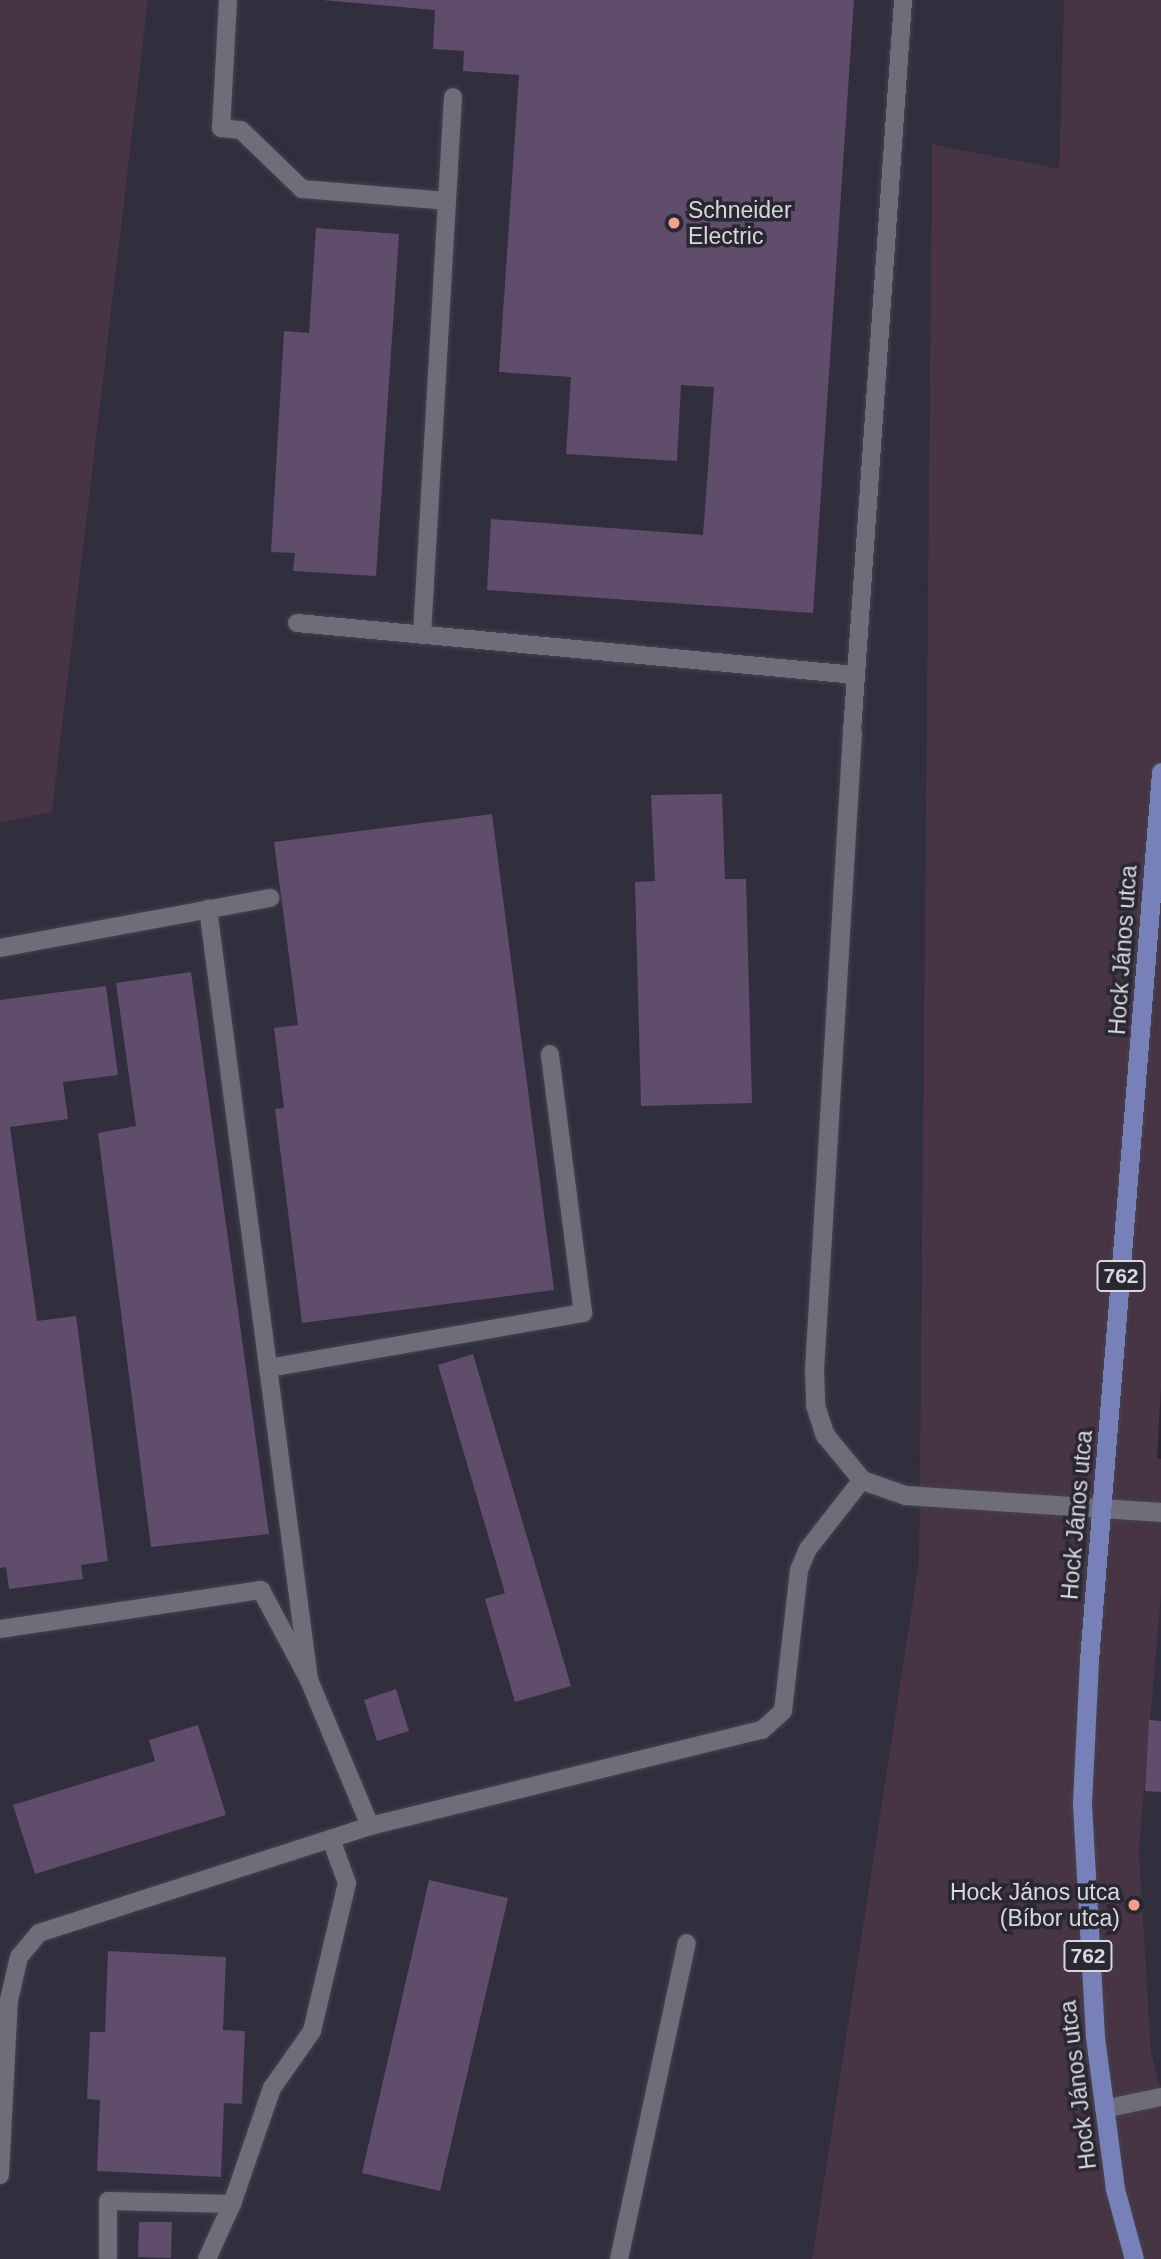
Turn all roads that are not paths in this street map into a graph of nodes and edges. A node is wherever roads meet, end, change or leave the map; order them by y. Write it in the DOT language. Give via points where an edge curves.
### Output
graph roads {
  1 [pos="228,0"];
  2 [pos="903,0"];
  3 [pos="453,97"];
  4 [pos="447,201"];
  5 [pos="297,623"];
  6 [pos="422,635"];
  7 [pos="855,675"];
  8 [pos="852,732"];
  9 [pos="1161,772"];
  10 [pos="270,898"];
  11 [pos="208,909"];
  12 [pos="0,948"];
  13 [pos="550,1054"];
  14 [pos="268,1368"];
  15 [pos="862,1480"];
  16 [pos="1102,1508"];
  17 [pos="1161,1512"];
  18 [pos="0,1629"];
  19 [pos="309,1679"];
  20 [pos="370,1826"];
  21 [pos="331,1839"];
  22 [pos="687,1944"];
  23 [pos="1161,2096"];
  24 [pos="1104,2109"];
  25 [pos="0,2175"];
  26 [pos="232,2204"];
  27 [pos="108,2259"];
  28 [pos="207,2259"];
  29 [pos="619,2259"];
  30 [pos="1134,2259"];
  1 -- 4 [label="lane" via="221,128 242,130 302,189"];
  2 -- 7 [label="lane"];
  3 -- 4 [label="lane"];
  4 -- 6 [label="lane"];
  5 -- 6 [label="lane"];
  6 -- 7 [label="lane"];
  7 -- 8 [label="lane"];
  8 -- 15 [label="street" via="814,1369 815,1405 825,1435"];
  9 -- 16 [label="main road, Hock János utca / 762"];
  10 -- 11 [label="lane"];
  11 -- 12 [label="lane"];
  11 -- 14 [label="lane"];
  13 -- 14 [label="lane" via="583,1313"];
  14 -- 19 [label="lane"];
  15 -- 16 [label="street" via="905,1495"];
  15 -- 20 [label="lane" via="808,1549 799,1570 783,1711 762,1730"];
  16 -- 17 [label="street"];
  16 -- 24 [label="main road, Hock János utca / 762" via="1082,1803 1087,1950"];
  18 -- 19 [label="lane" via="261,1590"];
  19 -- 20 [label="lane"];
  20 -- 21 [label="lane"];
  21 -- 25 [label="lane" via="54,1926 28,1943 19,1957 9,2000"];
  21 -- 26 [label="lane" via="347,1883 312,2031 272,2088"];
  22 -- 29 [label="lane"];
  23 -- 24 [label="lane"];
  24 -- 30 [label="main road, Hock János utca / 762" via="1115,2189"];
  26 -- 27 [label="lane" via="108,2201"];
  26 -- 28 [label="lane"];
}
